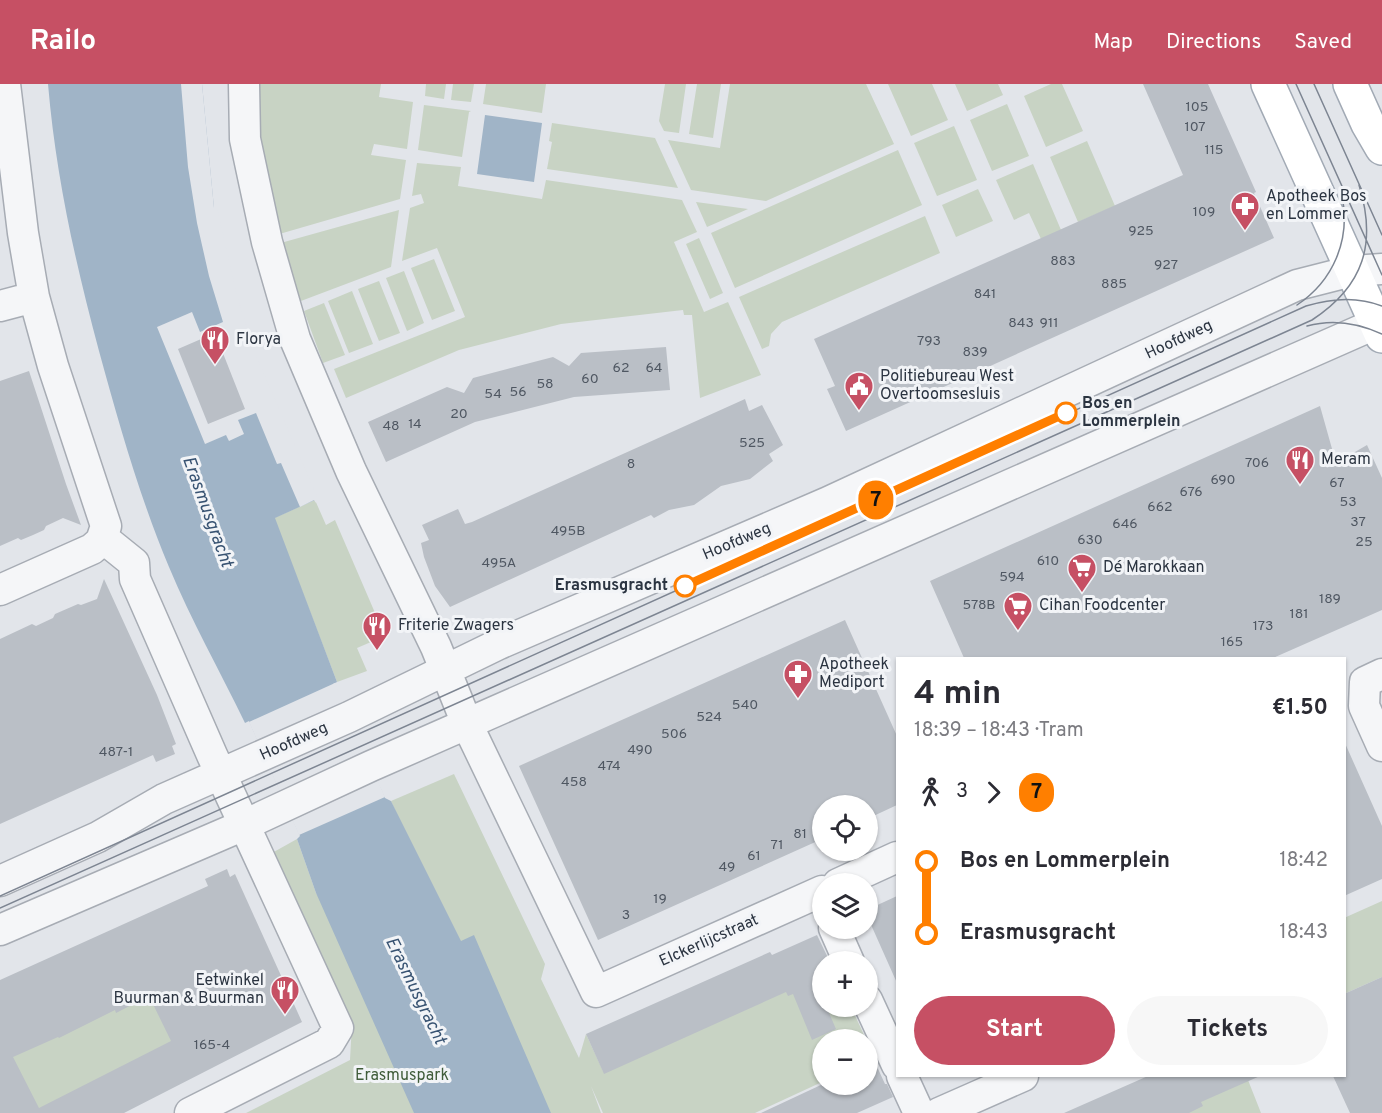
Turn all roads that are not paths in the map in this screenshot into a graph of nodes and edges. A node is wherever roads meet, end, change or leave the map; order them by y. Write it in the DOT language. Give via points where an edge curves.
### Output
graph roads {
  1 [pos="4,84"];
  2 [pos="244,84"];
  3 [pos="1268,84"];
  4 [pos="1350,84"];
  5 [pos="1382,148"];
  6 [pos="1367,270"];
  7 [pos="34,297"];
  8 [pos="0,306"];
  9 [pos="1380,325"];
  10 [pos="103,538"];
  11 [pos="0,590"];
  12 [pos="445,669"];
  13 [pos="1373,678"];
  14 [pos="472,733"];
  15 [pos="1382,746"];
  16 [pos="220,773"];
  17 [pos="244,825"];
  18 [pos="896,857"];
  19 [pos="864,873"];
  20 [pos="0,881"];
  21 [pos="812,898"];
  22 [pos="0,930"];
  23 [pos="875,1017"];
  24 [pos="896,1063"];
  25 [pos="902,1077"];
  26 [pos="1021,1077"];
  27 [pos="190,1113"];
  28 [pos="919,1113"];
  29 [pos="939,1113"];
  1 -- 7 [label="street"];
  2 -- 12 [label="street" via="245,139 267,242 295,339 351,471"];
  3 -- 6 [label="main road"];
  4 -- 5 [label="main road"];
  6 -- 9 [label="main road"];
  6 -- 12 [label="street, Hoofdweg" via="1297,285 826,503"];
  7 -- 8 [label="street"];
  7 -- 10 [label="street" via="53,366 106,521"];
  9 -- 14 [label="street"];
  10 -- 11 [label="street" via="92,549"];
  10 -- 16 [label="street" via="134,563 135,579"];
  12 -- 14 [label="street"];
  12 -- 16 [label="street, Hoofdweg" via="350,717"];
  13 -- 15 [label="street" via="1364,706"];
  14 -- 17 [label="street" via="371,766"];
  14 -- 21 [label="street, Elckerlijcstraat" via="596,992"];
  16 -- 17 [label="street"];
  16 -- 20 [label="street, Hoofdweg" via="98,837"];
  17 -- 22 [label="street"];
  17 -- 27 [label="street" via="338,1028 329,1043"];
  18 -- 19 [label="street, Elckerlijcstraat"];
  23 -- 24 [label="street"];
  25 -- 28 [label="street"];
  26 -- 29 [label="street"];
}
